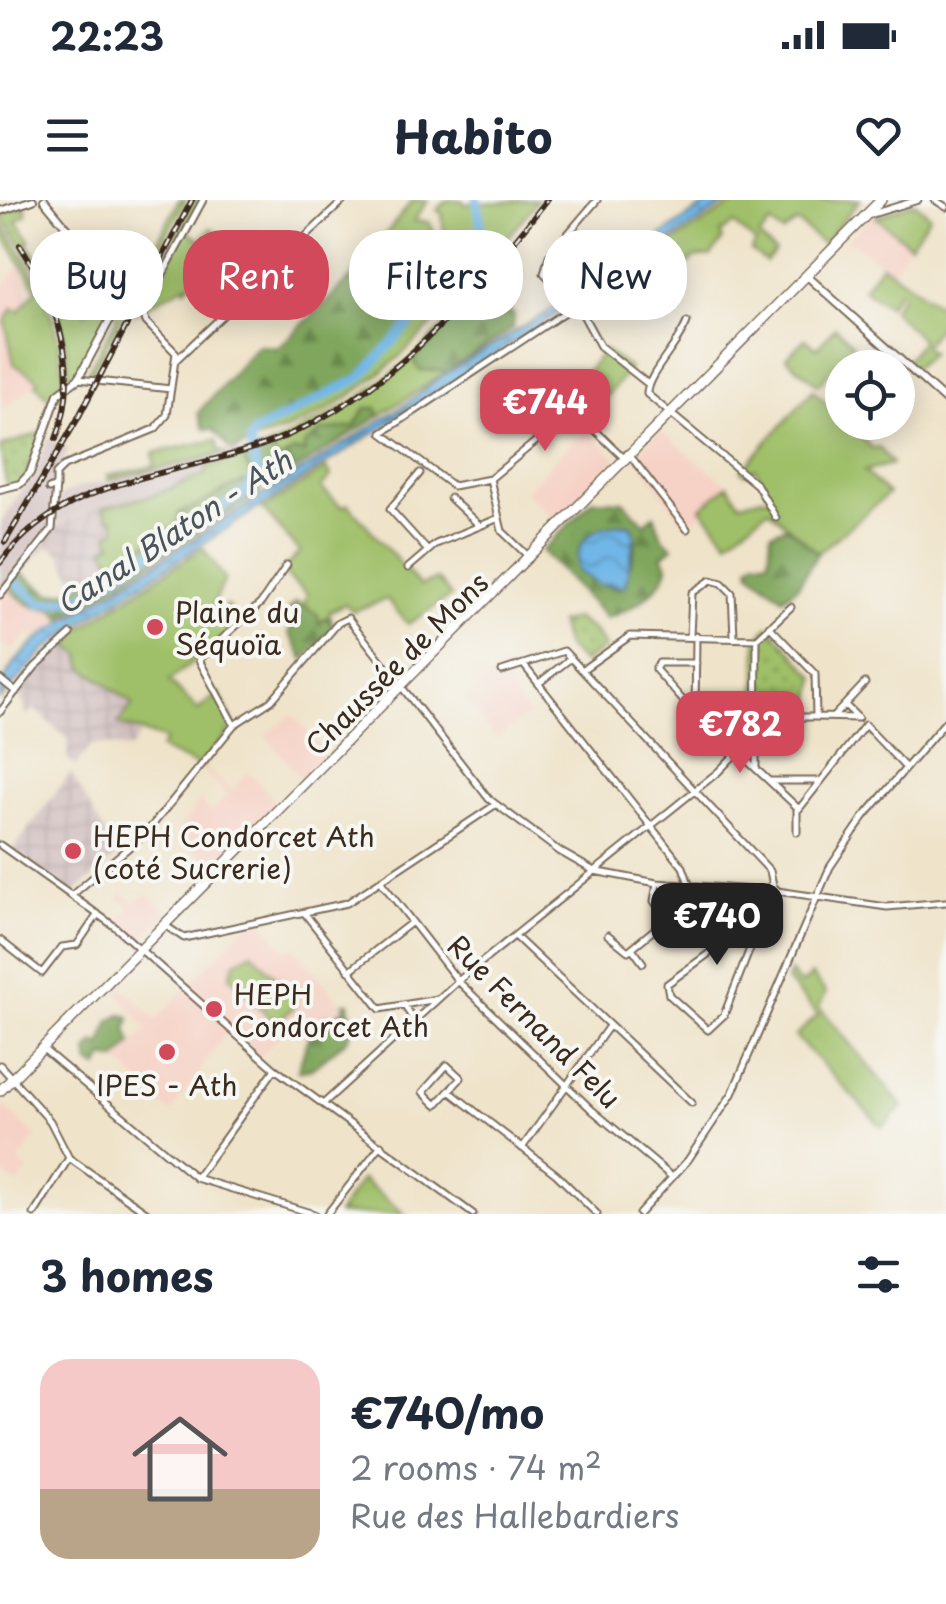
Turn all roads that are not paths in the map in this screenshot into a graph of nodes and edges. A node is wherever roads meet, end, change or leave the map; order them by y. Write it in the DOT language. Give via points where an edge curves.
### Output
graph roads {
  1 [pos="40,200"];
  2 [pos="203,200"];
  3 [pos="344,200"];
  4 [pos="598,200"];
  5 [pos="881,200"];
  6 [pos="918,200"];
  7 [pos="935,200"];
  8 [pos="946,207"];
  9 [pos="0,212"];
  10 [pos="866,215"];
  11 [pos="66,230"];
  12 [pos="574,230"];
  13 [pos="806,275"];
  14 [pos="111,320"];
  15 [pos="546,320"];
  16 [pos="582,320"];
  17 [pos="687,322"];
  18 [pos="176,360"];
  19 [pos="78,379"];
  20 [pos="648,384"];
  21 [pos="171,389"];
  22 [pos="946,401"];
  23 [pos="567,403"];
  24 [pos="541,406"];
  25 [pos="574,410"];
  26 [pos="669,414"];
  27 [pos="557,424"];
  28 [pos="628,457"];
  29 [pos="420,473"];
  30 [pos="490,479"];
  31 [pos="0,489"];
  32 [pos="450,498"];
  33 [pos="499,518"];
  34 [pos="776,518"];
  35 [pos="480,526"];
  36 [pos="688,529"];
  37 [pos="428,551"];
  38 [pos="528,557"];
  39 [pos="287,565"];
  40 [pos="408,568"];
  41 [pos="0,594"];
  42 [pos="791,607"];
  43 [pos="769,626"];
  44 [pos="71,634"];
  45 [pos="693,636"];
  46 [pos="734,637"];
  47 [pos="757,638"];
  48 [pos="571,658"];
  49 [pos="696,663"];
  50 [pos="523,664"];
  51 [pos="582,670"];
  52 [pos="502,671"];
  53 [pos="1,679"];
  54 [pos="539,683"];
  55 [pos="866,683"];
  56 [pos="403,685"];
  57 [pos="13,689"];
  58 [pos="845,705"];
  59 [pos="0,712"];
  60 [pos="696,714"];
  61 [pos="756,717"];
  62 [pos="816,718"];
  63 [pos="832,718"];
  64 [pos="858,718"];
  65 [pos="946,721"];
  66 [pos="234,725"];
  67 [pos="865,725"];
  68 [pos="695,728"];
  69 [pos="756,734"];
  70 [pos="739,752"];
  71 [pos="905,767"];
  72 [pos="756,768"];
  73 [pos="768,781"];
  74 [pos="821,782"];
  75 [pos="695,790"];
  76 [pos="495,805"];
  77 [pos="797,809"];
  78 [pos="652,826"];
  79 [pos="797,832"];
  80 [pos="0,845"];
  81 [pos="594,872"];
  82 [pos="382,883"];
  83 [pos="657,884"];
  84 [pos="689,885"];
  85 [pos="772,891"];
  86 [pos="72,895"];
  87 [pos="814,896"];
  88 [pos="946,902"];
  89 [pos="98,914"];
  90 [pos="305,914"];
  91 [pos="412,922"];
  92 [pos="165,926"];
  93 [pos="757,929"];
  94 [pos="608,934"];
  95 [pos="515,936"];
  96 [pos="0,940"];
  97 [pos="632,948"];
  98 [pos="140,952"];
  99 [pos="644,963"];
  100 [pos="349,972"];
  101 [pos="458,981"];
  102 [pos="440,998"];
  103 [pos="404,1006"];
  104 [pos="415,1022"];
  105 [pos="609,1026"];
  106 [pos="44,1049"];
  107 [pos="0,1065"];
  108 [pos="276,1069"];
  109 [pos="14,1079"];
  110 [pos="567,1085"];
  111 [pos="449,1091"];
  112 [pos="0,1094"];
  113 [pos="324,1103"];
  114 [pos="692,1103"];
  115 [pos="380,1145"];
  116 [pos="522,1148"];
  117 [pos="70,1158"];
  118 [pos="672,1177"];
  119 [pos="196,1178"];
  120 [pos="290,1211"];
  121 [pos="34,1214"];
  122 [pos="149,1214"];
  123 [pos="314,1214"];
  124 [pos="327,1214"];
  125 [pos="473,1214"];
  126 [pos="597,1214"];
  127 [pos="639,1214"];
  1 -- 9 [label="street"];
  1 -- 11 [label="street"];
  2 -- 18 [label="street" via="143,311"];
  3 -- 18 [label="street"];
  4 -- 12 [label="street"];
  5 -- 10 [label="main road, Chaussée de Mons"];
  6 -- 10 [label="street, Chaussée de Mons"];
  7 -- 8 [label="street"];
  10 -- 13 [label="main road, Chaussée de Mons"];
  13 -- 22 [label="street"];
  13 -- 26 [label="main road, Chaussée de Mons"];
  14 -- 19 [label="street"];
  15 -- 30 [label="street" via="382,434 454,486"];
  16 -- 20 [label="street" via="600,346"];
  17 -- 20 [label="street"];
  18 -- 21 [label="street"];
  19 -- 21 [label="street"];
  19 -- 31 [label="street" via="58,394 28,477"];
  20 -- 26 [label="street" via="647,394"];
  21 -- 41 [label="street" via="166,415 155,429 56,474 52,530"];
  23 -- 25 [label="street"];
  24 -- 27 [label="street"];
  25 -- 27 [label="street"];
  25 -- 28 [label="street"];
  26 -- 28 [label="main road, Chaussée de Mons"];
  26 -- 34 [label="street" via="758,485"];
  27 -- 30 [label="street"];
  28 -- 36 [label="street"];
  28 -- 38 [label="main road, Chaussée de Mons"];
  29 -- 37 [label="street" via="390,509"];
  30 -- 33 [label="street"];
  32 -- 35 [label="street"];
  33 -- 35 [label="street"];
  33 -- 38 [label="street" via="502,531"];
  35 -- 37 [label="street"];
  37 -- 40 [label="street"];
  38 -- 56 [label="main road, Chaussée de Mons"];
  39 -- 66 [label="street" via="261,603 199,660"];
  42 -- 43 [label="street"];
  43 -- 47 [label="street"];
  43 -- 62 [label="street" via="815,674"];
  44 -- 57 [label="street"];
  45 -- 46 [label="street"];
  45 -- 46 [label="street" via="692,592 711,580 732,593"];
  45 -- 49 [label="street"];
  45 -- 51 [label="street" via="625,637"];
  46 -- 47 [label="street"];
  47 -- 61 [label="street"];
  48 -- 50 [label="street" via="564,651"];
  48 -- 51 [label="street"];
  48 -- 54 [label="street"];
  49 -- 60 [label="street"];
  49 -- 60 [label="street" via="655,668"];
  50 -- 52 [label="street"];
  50 -- 54 [label="street"];
  51 -- 75 [label="street"];
  53 -- 57 [label="street"];
  54 -- 78 [label="street"];
  55 -- 58 [label="street"];
  56 -- 66 [label="street" via="345,618 271,701"];
  56 -- 76 [label="street"];
  56 -- 92 [label="main road, Chaussée de Mons"];
  57 -- 59 [label="street"];
  58 -- 63 [label="street"];
  58 -- 64 [label="street"];
  60 -- 68 [label="street"];
  61 -- 62 [label="street"];
  61 -- 69 [label="street"];
  62 -- 63 [label="street"];
  63 -- 64 [label="street"];
  64 -- 67 [label="street"];
  65 -- 71 [label="street"];
  66 -- 86 [label="street" via="161,818"];
  67 -- 71 [label="street"];
  67 -- 74 [label="street"];
  69 -- 70 [label="street"];
  69 -- 72 [label="street"];
  70 -- 72 [label="street"];
  70 -- 75 [label="street"];
  71 -- 87 [label="street"];
  72 -- 73 [label="street"];
  73 -- 74 [label="street"];
  73 -- 77 [label="street"];
  74 -- 77 [label="street"];
  75 -- 78 [label="street"];
  75 -- 85 [label="street" via="770,871"];
  76 -- 81 [label="street"];
  76 -- 82 [label="street"];
  77 -- 79 [label="street"];
  78 -- 81 [label="street"];
  78 -- 84 [label="street"];
  80 -- 86 [label="street"];
  81 -- 83 [label="street"];
  81 -- 95 [label="street"];
  82 -- 90 [label="street" via="347,903"];
  82 -- 91 [label="street, Rue Fernand Felu"];
  83 -- 84 [label="street"];
  83 -- 97 [label="street" via="654,900 662,922"];
  84 -- 85 [label="street"];
  85 -- 87 [label="street"];
  85 -- 93 [label="street"];
  86 -- 89 [label="street"];
  87 -- 88 [label="street" via="897,908"];
  87 -- 118 [label="street" via="732,1094"];
  89 -- 96 [label="street" via="77,944 62,947 42,972"];
  89 -- 98 [label="street"];
  90 -- 92 [label="street" via="184,938"];
  90 -- 100 [label="street"];
  91 -- 100 [label="street"];
  91 -- 101 [label="street, Rue Fernand Felu"];
  92 -- 98 [label="main road, Chaussée de Mons"];
  93 -- 93 [label="street" via="724,1014 710,1030 666,988 737,933"];
  94 -- 97 [label="street" via="625,950"];
  95 -- 101 [label="street"];
  95 -- 105 [label="street"];
  97 -- 99 [label="street"];
  98 -- 106 [label="main road, Chaussée de Mons"];
  98 -- 108 [label="street"];
  100 -- 103 [label="street" via="380,1009"];
  101 -- 102 [label="street"];
  101 -- 110 [label="street, Rue Fernand Felu"];
  102 -- 103 [label="street"];
  102 -- 104 [label="street"];
  103 -- 104 [label="street"];
  104 -- 113 [label="street"];
  105 -- 110 [label="street"];
  105 -- 114 [label="street"];
  106 -- 109 [label="main road, Chaussée de Mons"];
  106 -- 119 [label="street"];
  107 -- 109 [label="street"];
  108 -- 113 [label="street"];
  108 -- 119 [label="street"];
  109 -- 112 [label="main road, Chaussée de Mons"];
  109 -- 117 [label="street" via="50,1121"];
  110 -- 116 [label="street"];
  110 -- 118 [label="street, Rue Fernand Felu"];
  111 -- 111 [label="street" via="461,1078 447,1066 423,1092 436,1105"];
  111 -- 116 [label="street"];
  113 -- 115 [label="street"];
  115 -- 124 [label="street"];
  115 -- 125 [label="street"];
  116 -- 126 [label="street"];
  117 -- 121 [label="street"];
  117 -- 122 [label="street"];
  118 -- 127 [label="street"];
  119 -- 120 [label="street"];
  120 -- 123 [label="street"];
}
